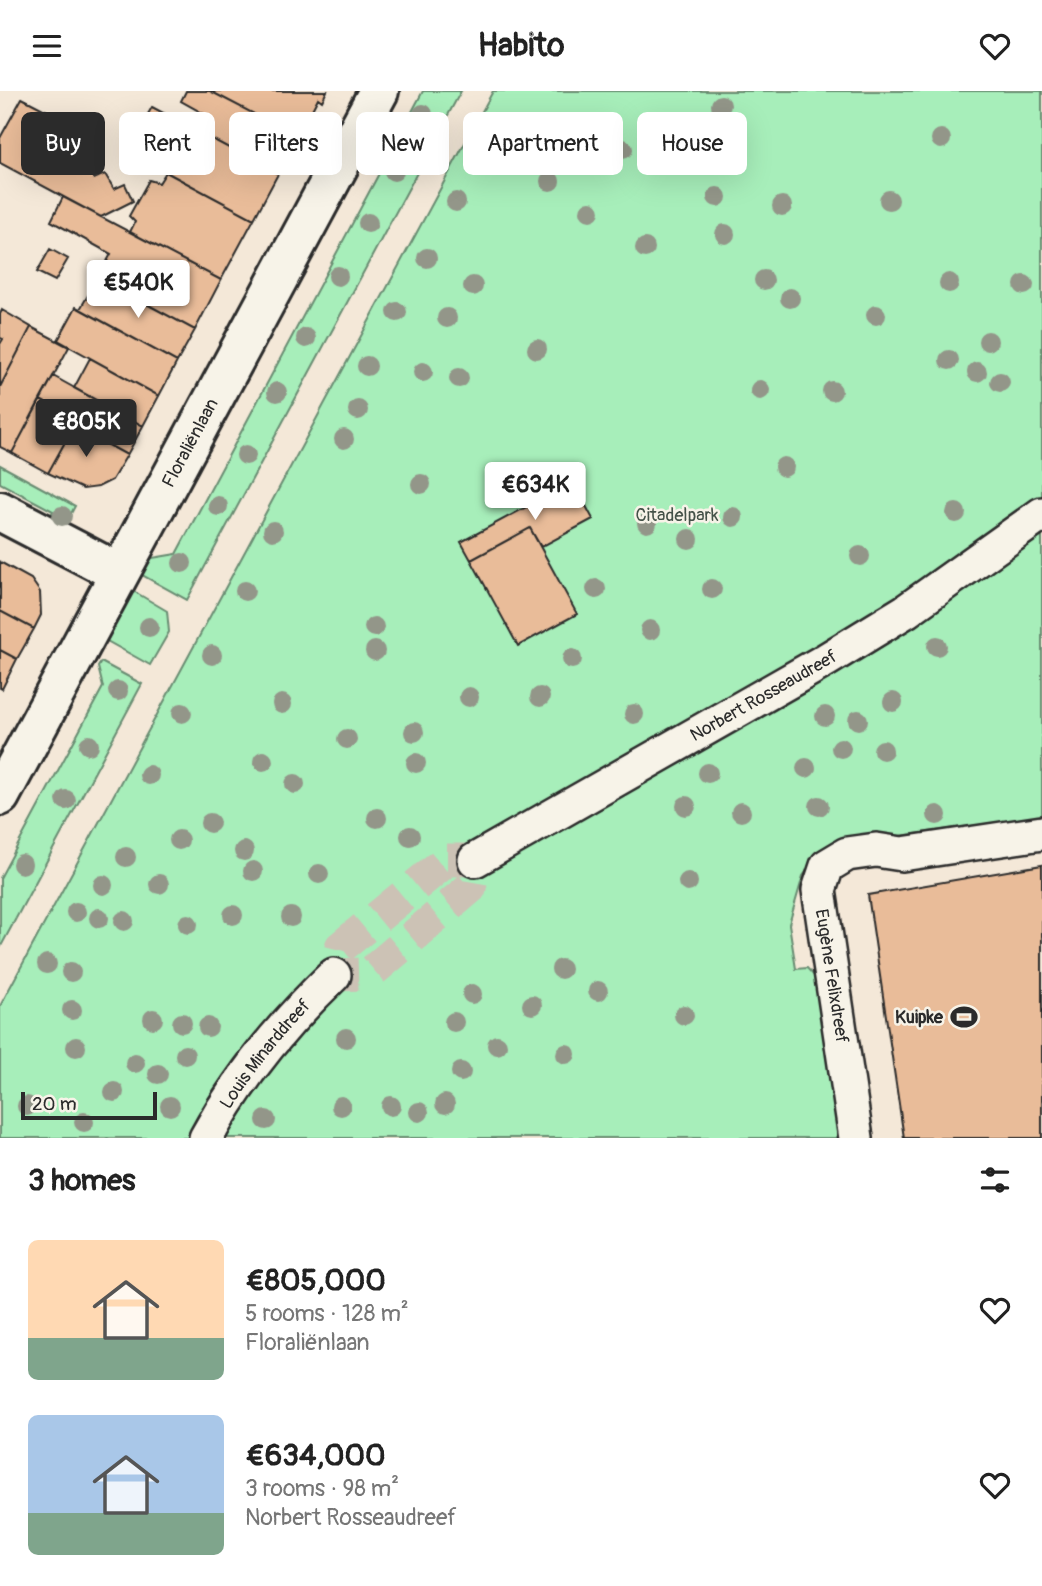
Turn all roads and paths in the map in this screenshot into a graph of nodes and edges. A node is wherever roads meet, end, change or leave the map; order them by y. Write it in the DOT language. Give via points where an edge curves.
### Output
graph roads {
  1 [pos="379,91"];
  2 [pos="0,511"];
  3 [pos="1042,514"];
  4 [pos="119,573"];
  5 [pos="0,796"];
  6 [pos="1042,833"];
  7 [pos="475,860"];
  8 [pos="334,975"];
  9 [pos="206,1138"];
  10 [pos="856,1138"];
  1 -- 4 [label="street, Floraliënlaan"];
  2 -- 4 [label="street"];
  3 -- 7 [label="street, Norbert Rosseaudreef" via="906,611 826,660"];
  4 -- 5 [label="street, Floraliënlaan"];
  6 -- 10 [label="street, Eugène Felixdreef" via="902,854 866,851 847,854 827,866 819,890"];
  8 -- 9 [label="street, Louis Minarddreef" via="258,1058"];
}
